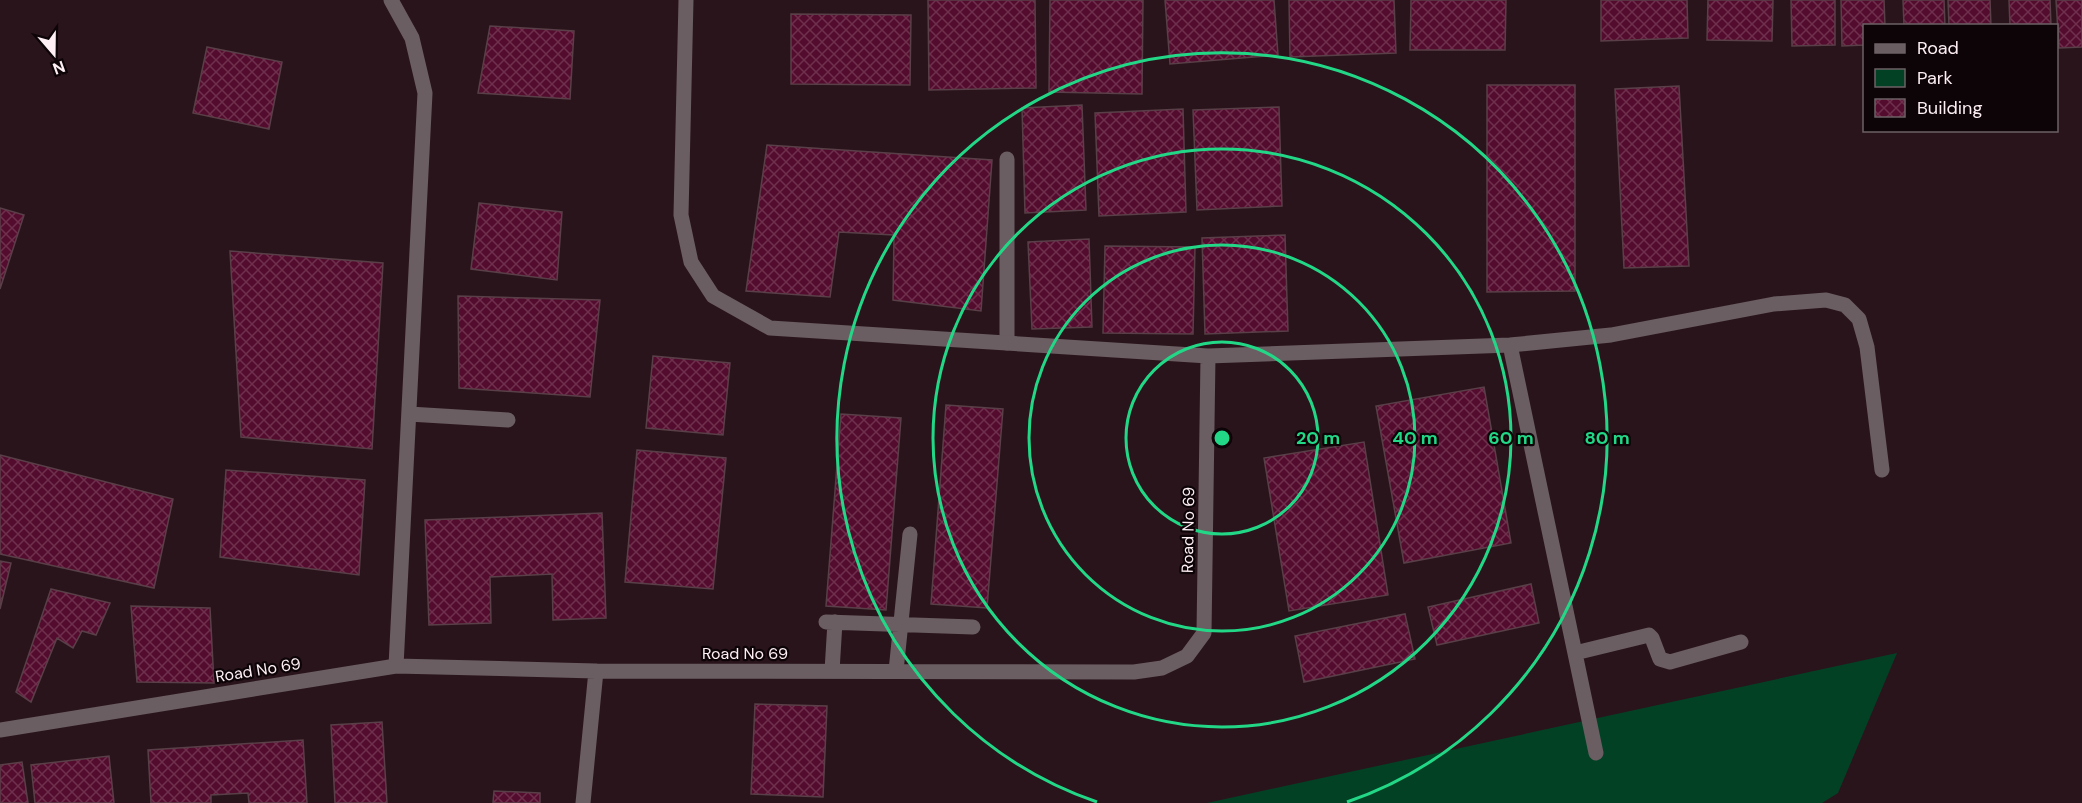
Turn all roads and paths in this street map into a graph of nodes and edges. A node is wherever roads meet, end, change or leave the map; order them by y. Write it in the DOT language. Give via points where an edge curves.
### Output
graph roads {
  1 [pos="392,0"];
  2 [pos="686,0"];
  3 [pos="1007,159"];
  4 [pos="1007,343"];
  5 [pos="1510,345"];
  6 [pos="1208,356"];
  7 [pos="409,414"];
  8 [pos="508,420"];
  9 [pos="1882,470"];
  10 [pos="910,534"];
  11 [pos="901,624"];
  12 [pos="973,627"];
  13 [pos="1741,642"];
  14 [pos="1575,653"];
  15 [pos="396,666"];
  16 [pos="596,671"];
  17 [pos="832,671"];
  18 [pos="896,671"];
  19 [pos="0,730"];
  20 [pos="1596,753"];
  21 [pos="583,803"];
  1 -- 7 [label="street" via="412,38 424,93"];
  2 -- 4 [label="street" via="681,215 691,262 713,296 770,328"];
  3 -- 4 [label="street"];
  4 -- 6 [label="street"];
  5 -- 6 [label="street"];
  5 -- 9 [label="street" via="1611,335 1774,304 1826,300 1845,305 1859,319 1867,347"];
  5 -- 14 [label="street"];
  6 -- 18 [label="street, Road No 69" via="1204,633 1187,656 1162,668 1134,672"];
  7 -- 8 [label="street"];
  7 -- 15 [label="street"];
  10 -- 11 [label="street"];
  11 -- 12 [label="street"];
  11 -- 17 [label="street" via="830,622"];
  11 -- 18 [label="street"];
  13 -- 14 [label="street" via="1670,662 1660,659 1649,634"];
  14 -- 20 [label="street"];
  15 -- 16 [label="street, Road No 69"];
  15 -- 19 [label="street, Road No 69"];
  16 -- 17 [label="street, Road No 69"];
  16 -- 21 [label="street"];
  17 -- 18 [label="street, Road No 69"];
}
